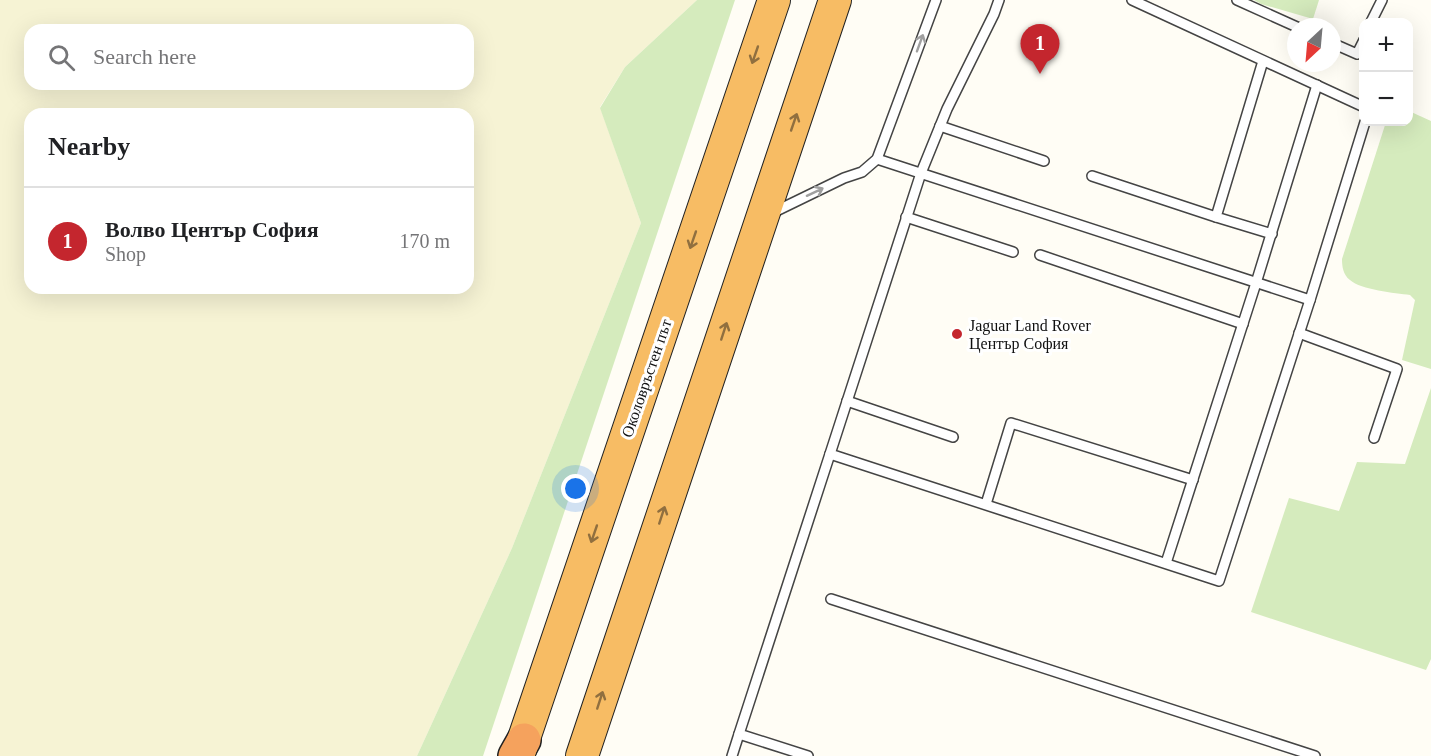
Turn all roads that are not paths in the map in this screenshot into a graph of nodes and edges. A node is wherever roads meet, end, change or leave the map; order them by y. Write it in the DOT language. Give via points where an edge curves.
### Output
graph roads {
  1 [pos="774,0"];
  2 [pos="835,0"];
  3 [pos="936,0"];
  4 [pos="999,0"];
  5 [pos="1132,0"];
  6 [pos="1237,0"];
  7 [pos="1382,0"];
  8 [pos="1373,18"];
  9 [pos="1287,22"];
  10 [pos="1341,47"];
  11 [pos="1359,50"];
  12 [pos="1263,61"];
  13 [pos="1317,85"];
  14 [pos="1359,105"];
  15 [pos="940,126"];
  16 [pos="1364,126"];
  17 [pos="877,159"];
  18 [pos="1044,161"];
  19 [pos="921,173"];
  20 [pos="1092,176"];
  21 [pos="906,217"];
  22 [pos="1216,217"];
  23 [pos="762,218"];
  24 [pos="1272,234"];
  25 [pos="1013,252"];
  26 [pos="1040,255"];
  27 [pos="1257,283"];
  28 [pos="1310,300"];
  29 [pos="1243,324"];
  30 [pos="1299,333"];
  31 [pos="847,401"];
  32 [pos="953,437"];
  33 [pos="1374,438"];
  34 [pos="830,454"];
  35 [pos="1193,480"];
  36 [pos="986,504"];
  37 [pos="1166,563"];
  38 [pos="831,599"];
  39 [pos="739,734"];
  40 [pos="519,751"];
  41 [pos="582,756"];
  42 [pos="732,756"];
  43 [pos="808,756"];
  44 [pos="1315,756"];
  1 -- 40 [label="highway, Околовръстен път, one-way"];
  23 -- 2 [label="highway, one-way"];
  17 -- 3 [label="lane, one-way"];
  4 -- 15 [label="lane"];
  5 -- 12 [label="lane"];
  6 -- 9 [label="lane"];
  7 -- 8 [label="lane"];
  10 -- 11 [label="lane" via="1357,54"];
  12 -- 13 [label="lane"];
  12 -- 22 [label="lane"];
  13 -- 14 [label="lane"];
  13 -- 24 [label="lane"];
  15 -- 18 [label="lane"];
  15 -- 19 [label="lane"];
  16 -- 28 [label="lane"];
  17 -- 19 [label="lane"];
  23 -- 17 [label="lane, one-way" via="862,172"];
  19 -- 21 [label="lane"];
  19 -- 27 [label="lane"];
  20 -- 22 [label="lane"];
  21 -- 25 [label="lane"];
  21 -- 31 [label="lane"];
  22 -- 24 [label="lane"];
  41 -- 23 [label="highway, one-way"];
  24 -- 27 [label="lane"];
  26 -- 29 [label="lane"];
  27 -- 28 [label="lane"];
  27 -- 29 [label="lane"];
  28 -- 30 [label="lane"];
  29 -- 35 [label="lane"];
  30 -- 33 [label="lane" via="1397,369"];
  30 -- 37 [label="lane" via="1220,580"];
  31 -- 32 [label="lane"];
  31 -- 34 [label="lane"];
  34 -- 36 [label="lane"];
  34 -- 39 [label="lane"];
  35 -- 36 [label="lane" via="1011,423"];
  35 -- 37 [label="lane"];
  36 -- 37 [label="lane"];
  38 -- 44 [label="lane"];
  39 -- 42 [label="lane"];
  39 -- 43 [label="lane"];
}
